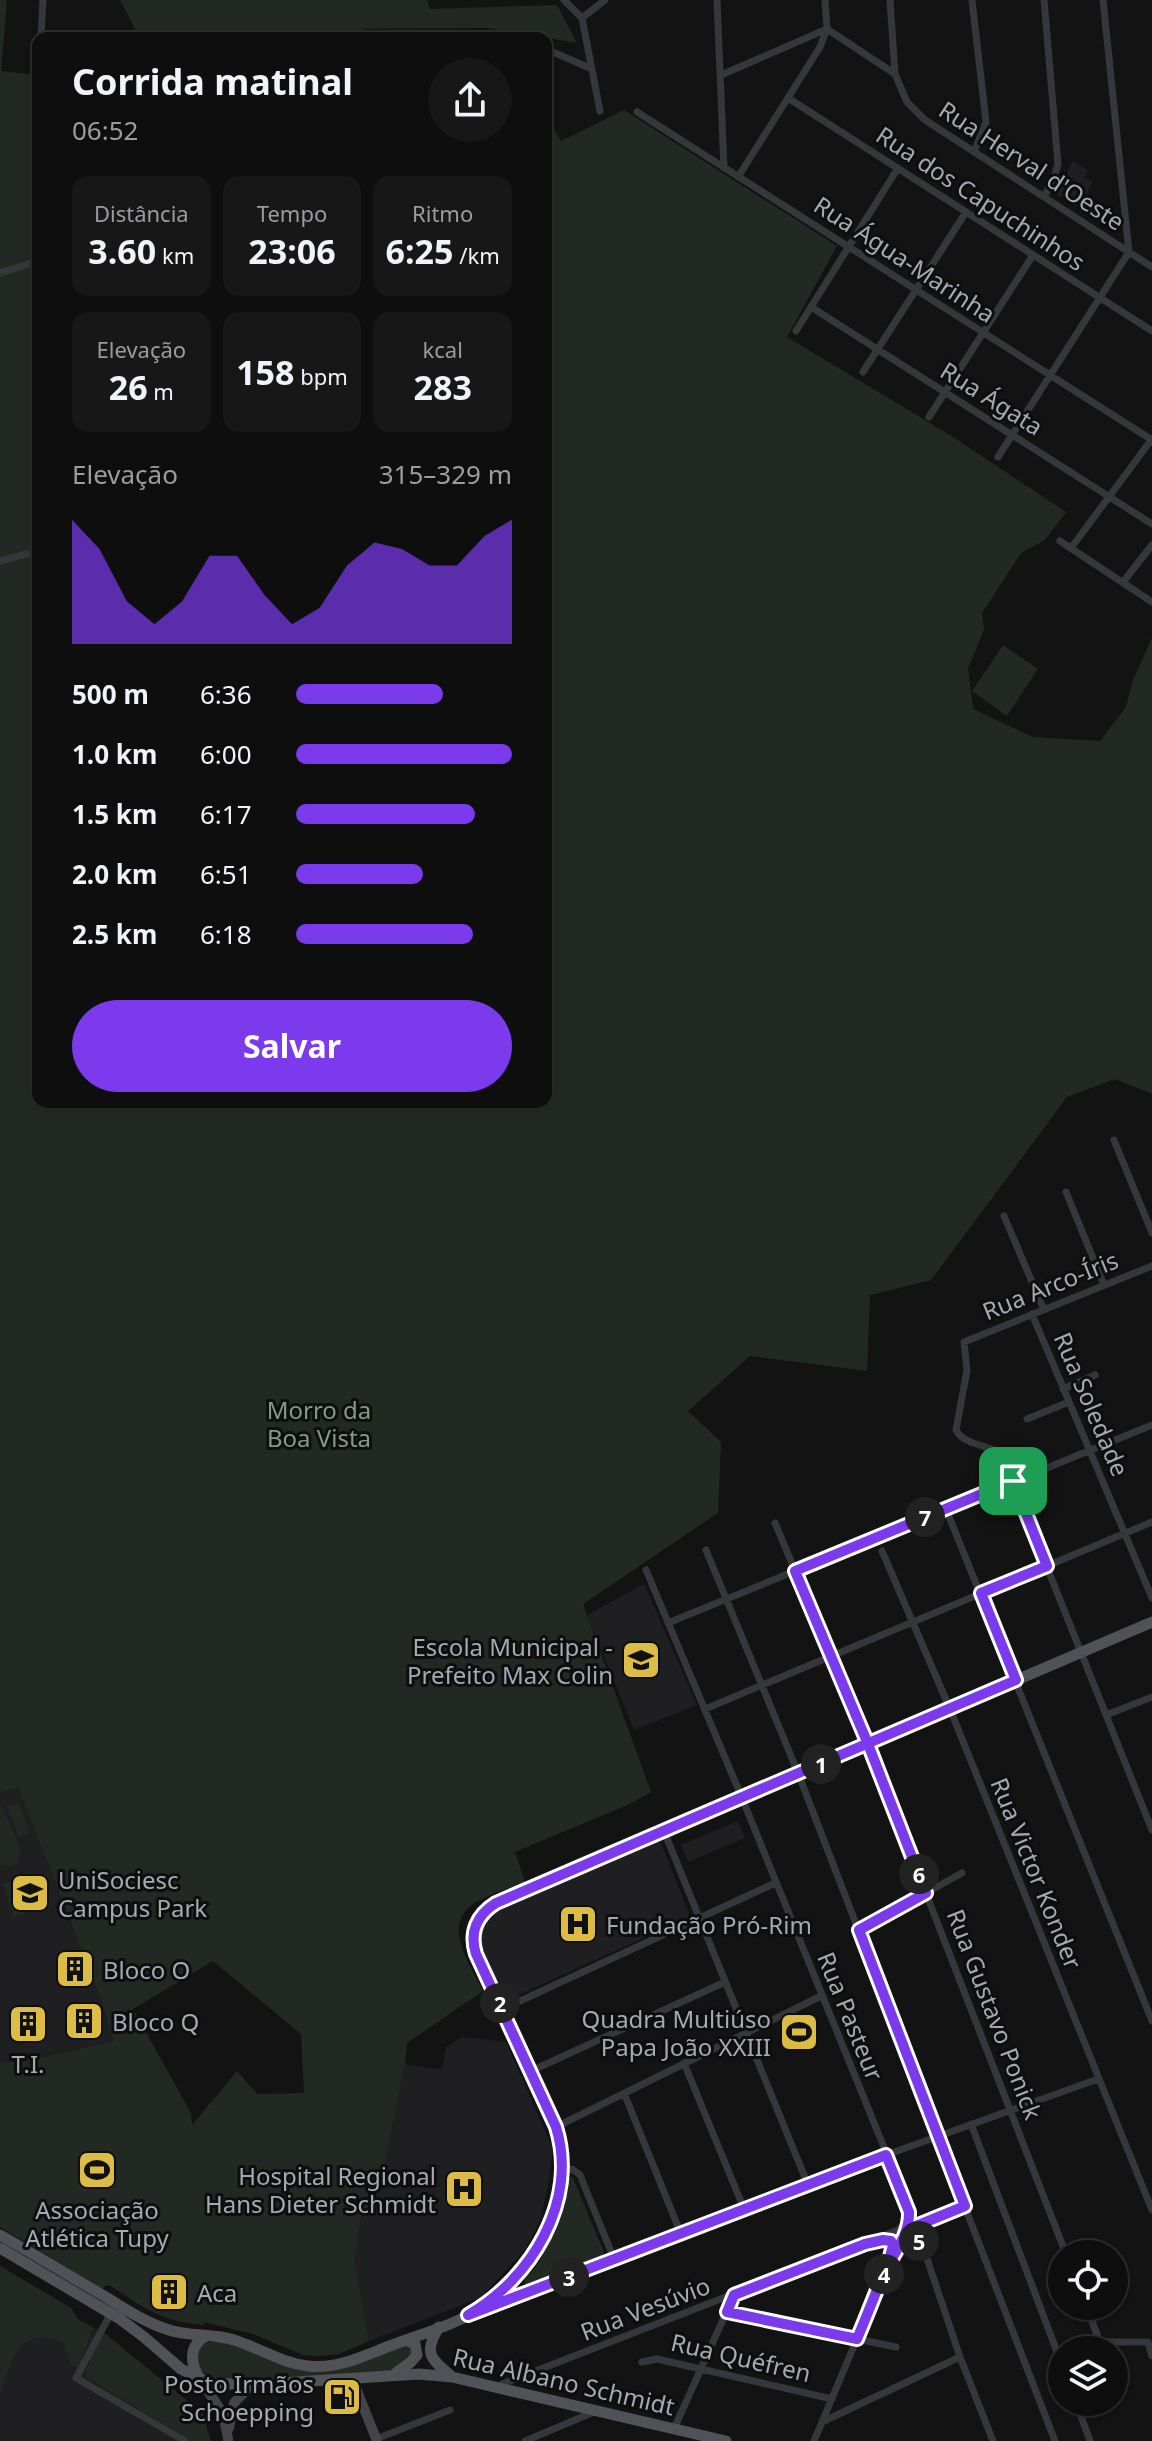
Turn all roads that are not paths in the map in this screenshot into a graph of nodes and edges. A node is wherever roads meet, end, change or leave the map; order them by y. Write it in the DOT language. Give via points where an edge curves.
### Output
graph roads {
  1 [pos="43,0"];
  2 [pos="564,0"];
  3 [pos="717,0"];
  4 [pos="825,0"];
  5 [pos="890,0"];
  6 [pos="972,0"];
  7 [pos="1044,0"];
  8 [pos="1103,0"];
  9 [pos="604,1"];
  10 [pos="582,18"];
  11 [pos="827,29"];
  12 [pos="41,32"];
  13 [pos="552,52"];
  14 [pos="592,69"];
  15 [pos="895,74"];
  16 [pos="721,75"];
  17 [pos="788,98"];
  18 [pos="600,111"];
  19 [pos="637,112"];
  20 [pos="974,152"];
  21 [pos="724,168"];
  22 [pos="898,168"];
  23 [pos="738,177"];
  24 [pos="1044,197"];
  25 [pos="966,212"];
  26 [pos="849,247"];
  27 [pos="1129,252"];
  28 [pos="1033,255"];
  29 [pos="32,263"];
  30 [pos="1152,267"];
  31 [pos="0,273"];
  32 [pos="916,290"];
  33 [pos="1100,297"];
  34 [pos="811,307"];
  35 [pos="796,331"];
  36 [pos="1152,331"];
  37 [pos="983,333"];
  38 [pos="878,349"];
  39 [pos="863,372"];
  40 [pos="1050,375"];
  41 [pos="945,392"];
  42 [pos="929,417"];
  43 [pos="1013,435"];
  44 [pos="1152,439"];
  45 [pos="998,457"];
  46 [pos="1109,496"];
  47 [pos="1152,524"];
  48 [pos="1060,541"];
  49 [pos="1152,545"];
  50 [pos="1071,548"];
  51 [pos="32,554"];
  52 [pos="0,561"];
  53 [pos="1123,582"];
  54 [pos="1152,602"];
  55 [pos="1114,1140"];
  56 [pos="1066,1192"];
  57 [pos="1004,1216"];
  58 [pos="1152,1233"];
  59 [pos="1152,1266"];
  60 [pos="1104,1285"];
  61 [pos="1044,1310"];
  62 [pos="1032,1314"];
  63 [pos="1095,1375"];
  64 [pos="1063,1389"];
  65 [pos="1069,1402"];
  66 [pos="1027,1419"];
  67 [pos="1152,1425"];
  68 [pos="1089,1450"];
  69 [pos="1013,1481"];
  70 [pos="946,1509"];
  71 [pos="1152,1522"];
  72 [pos="775,1523"];
  73 [pos="1125,1533"];
  74 [pos="706,1550"];
  75 [pos="882,1551"];
  76 [pos="1047,1566"];
  77 [pos="646,1570"];
  78 [pos="795,1571"];
  79 [pos="981,1593"];
  80 [pos="1152,1598"];
  81 [pos="726,1599"];
  82 [pos="913,1622"];
  83 [pos="1152,1622"];
  84 [pos="668,1623"];
  85 [pos="1081,1652"];
  86 [pos="831,1656"];
  87 [pos="1016,1680"];
  88 [pos="762,1685"];
  89 [pos="1152,1697"];
  90 [pos="705,1709"];
  91 [pos="950,1709"];
  92 [pos="1106,1715"];
  93 [pos="868,1744"];
  94 [pos="798,1773"];
  95 [pos="742,1798"];
  96 [pos="1152,1830"];
  97 [pos="664,1831"];
  98 [pos="962,1873"];
  99 [pos="775,1883"];
  100 [pos="926,1893"];
  101 [pos="699,1918"];
  102 [pos="859,1930"];
  103 [pos="725,1982"];
  104 [pos="821,1996"];
  105 [pos="503,2009"];
  106 [pos="1152,2021"];
  107 [pos="746,2033"];
  108 [pos="684,2063"];
  109 [pos="531,2071"];
  110 [pos="1098,2079"];
  111 [pos="624,2093"];
  112 [pos="1010,2110"];
  113 [pos="971,2124"];
  114 [pos="556,2127"];
  115 [pos="938,2136"];
  116 [pos="886,2155"];
  117 [pos="562,2172"];
  118 [pos="808,2185"];
  119 [pos="965,2206"];
  120 [pos="744,2209"];
  121 [pos="1152,2210"];
  122 [pos="909,2211"];
  123 [pos="916,2226"];
  124 [pos="902,2231"];
  125 [pos="681,2234"];
  126 [pos="0,2235"];
  127 [pos="1061,2240"];
  128 [pos="865,2244"];
  129 [pos="921,2244"];
  130 [pos="0,2248"];
  131 [pos="614,2259"];
  132 [pos="888,2265"];
  133 [pos="515,2278"];
  134 [pos="527,2293"];
  135 [pos="734,2295"];
  136 [pos="727,2312"];
  137 [pos="111,2313"];
  138 [pos="468,2315"];
  139 [pos="1091,2320"];
  140 [pos="439,2327"];
  141 [pos="206,2336"];
  142 [pos="1051,2336"];
  143 [pos="857,2339"];
  144 [pos="405,2340"];
  145 [pos="896,2347"];
  146 [pos="1152,2356"];
  147 [pos="960,2357"];
  148 [pos="642,2362"];
  149 [pos="701,2369"];
  150 [pos="392,2375"];
  151 [pos="452,2377"];
  152 [pos="352,2378"];
  153 [pos="200,2380"];
  154 [pos="251,2385"];
  155 [pos="496,2387"];
  156 [pos="832,2399"];
  157 [pos="450,2410"];
  158 [pos="596,2411"];
  159 [pos="1081,2416"];
  160 [pos="822,2422"];
  161 [pos="674,2429"];
  162 [pos="228,2440"];
  163 [pos="377,2440"];
  164 [pos="185,2441"];
  165 [pos="525,2441"];
  166 [pos="724,2441"];
  167 [pos="814,2441"];
  168 [pos="993,2441"];
  169 [pos="1055,2441"];
  170 [pos="1090,2441"];
  1 -- 12 [label="street"];
  2 -- 10 [label="street"];
  3 -- 16 [label="street"];
  4 -- 11 [label="street"];
  5 -- 15 [label="street"];
  6 -- 20 [label="street" via="986,122"];
  7 -- 24 [label="street" via="1058,156"];
  8 -- 27 [label="street"];
  9 -- 10 [label="street"];
  10 -- 14 [label="street"];
  11 -- 15 [label="street"];
  11 -- 16 [label="street"];
  11 -- 17 [label="street"];
  13 -- 14 [label="street"];
  14 -- 18 [label="street"];
  15 -- 20 [label="street, Rua Herval d'Oeste" via="914,112"];
  16 -- 21 [label="street"];
  17 -- 22 [label="street, Rua dos Capuchinhos"];
  17 -- 23 [label="street"];
  19 -- 21 [label="street, Rua Água-Marinha"];
  20 -- 24 [label="street, Rua Herval d'Oeste"];
  21 -- 23 [label="street, Rua Água-Marinha"];
  22 -- 25 [label="street, Rua dos Capuchinhos"];
  22 -- 26 [label="street"];
  23 -- 26 [label="street, Rua Água-Marinha"];
  24 -- 27 [label="street, Rua Herval d'Oeste"];
  25 -- 28 [label="street, Rua dos Capuchinhos"];
  25 -- 32 [label="street"];
  26 -- 32 [label="street, Rua Água-Marinha"];
  26 -- 34 [label="street"];
  27 -- 30 [label="street, Rua Herval d'Oeste"];
  27 -- 33 [label="street"];
  28 -- 33 [label="street, Rua dos Capuchinhos"];
  28 -- 37 [label="street"];
  29 -- 31 [label="street"];
  32 -- 37 [label="street, Rua Água-Marinha"];
  32 -- 38 [label="street"];
  33 -- 36 [label="street, Rua dos Capuchinhos"];
  33 -- 40 [label="street"];
  34 -- 35 [label="street"];
  34 -- 38 [label="street, Rua Ágata"];
  37 -- 40 [label="street, Rua Água-Marinha"];
  37 -- 41 [label="street"];
  38 -- 39 [label="street"];
  38 -- 41 [label="street, Rua Ágata"];
  40 -- 43 [label="street"];
  40 -- 44 [label="street, Rua Água-Marinha"];
  41 -- 42 [label="street"];
  41 -- 43 [label="street, Rua Ágata"];
  43 -- 45 [label="street"];
  43 -- 46 [label="street, Rua Ágata"];
  44 -- 46 [label="street"];
  46 -- 47 [label="street, Rua Ágata"];
  46 -- 50 [label="street"];
  48 -- 50 [label="street"];
  49 -- 53 [label="street"];
  50 -- 53 [label="street"];
  51 -- 52 [label="street"];
  53 -- 54 [label="street"];
  55 -- 58 [label="street"];
  56 -- 60 [label="street"];
  57 -- 61 [label="street"];
  59 -- 60 [label="street, Rua Arco-Íris"];
  60 -- 61 [label="street, Rua Arco-Íris"];
  61 -- 62 [label="street, Rua Arco-Íris"];
  62 -- 64 [label="street, Rua Soledade"];
  62 -- 69 [label="street, Rua Arco-Íris" via="964,1342 967,1370 956,1430 962,1438 1000,1454"];
  63 -- 64 [label="street"];
  64 -- 65 [label="street, Rua Soledade"];
  65 -- 66 [label="street"];
  65 -- 68 [label="street, Rua Soledade"];
  67 -- 68 [label="street"];
  68 -- 69 [label="street"];
  68 -- 73 [label="street, Rua Soledade"];
  69 -- 70 [label="street"];
  69 -- 76 [label="street"];
  70 -- 78 [label="street"];
  70 -- 79 [label="street"];
  71 -- 73 [label="street"];
  72 -- 78 [label="street, Rua Gustavo Ponick"];
  73 -- 76 [label="street"];
  73 -- 80 [label="street, Rua Soledade"];
  74 -- 81 [label="street"];
  75 -- 82 [label="street, Rua Victor Konder"];
  76 -- 79 [label="street"];
  76 -- 85 [label="street"];
  77 -- 84 [label="street, Rua Pasteur"];
  78 -- 81 [label="street"];
  78 -- 86 [label="street, Rua Gustavo Ponick"];
  79 -- 82 [label="street"];
  79 -- 87 [label="street"];
  81 -- 84 [label="street"];
  81 -- 88 [label="street"];
  82 -- 86 [label="street"];
  82 -- 91 [label="street, Rua Victor Konder"];
  83 -- 85 [label="main road"];
  84 -- 90 [label="street, Rua Pasteur"];
  85 -- 87 [label="main road"];
  85 -- 92 [label="street"];
  86 -- 88 [label="street"];
  86 -- 93 [label="street, Rua Gustavo Ponick"];
  87 -- 91 [label="main road"];
  87 -- 106 [label="street"];
  88 -- 90 [label="street"];
  88 -- 94 [label="street"];
  89 -- 92 [label="street"];
  90 -- 95 [label="street, Rua Pasteur"];
  91 -- 93 [label="main road"];
  91 -- 110 [label="street, Rua Victor Konder"];
  92 -- 96 [label="street"];
  93 -- 94 [label="main road"];
  93 -- 100 [label="street, Rua Gustavo Ponick"];
  94 -- 95 [label="main road"];
  94 -- 102 [label="street"];
  95 -- 97 [label="main road"];
  95 -- 99 [label="street, Rua Pasteur"];
  97 -- 101 [label="street"];
  97 -- 105 [label="main road" via="496,1903 483,1914 474,1928 473,1946"];
  98 -- 100 [label="street"];
  99 -- 101 [label="street"];
  99 -- 104 [label="street, Rua Pasteur"];
  100 -- 102 [label="street"];
  100 -- 112 [label="street, Rua Gustavo Ponick"];
  101 -- 103 [label="street"];
  101 -- 105 [label="street"];
  102 -- 115 [label="street"];
  103 -- 107 [label="street"];
  103 -- 109 [label="street"];
  104 -- 107 [label="street"];
  104 -- 116 [label="street, Rua Pasteur"];
  105 -- 109 [label="main road"];
  107 -- 108 [label="street"];
  107 -- 118 [label="street"];
  108 -- 111 [label="street"];
  108 -- 120 [label="street"];
  109 -- 114 [label="main road"];
  110 -- 112 [label="street"];
  110 -- 121 [label="street, Rua Victor Konder"];
  111 -- 114 [label="street"];
  111 -- 125 [label="street"];
  112 -- 113 [label="street"];
  112 -- 127 [label="street, Rua Gustavo Ponick"];
  113 -- 115 [label="street"];
  113 -- 142 [label="street"];
  114 -- 117 [label="main road"];
  115 -- 116 [label="street"];
  115 -- 119 [label="street"];
  116 -- 118 [label="street"];
  116 -- 122 [label="street, Rua Pasteur"];
  117 -- 131 [label="street" via="572,2169 580,2175"];
  117 -- 133 [label="main road" via="546,2232"];
  118 -- 120 [label="street"];
  119 -- 123 [label="street"];
  119 -- 169 [label="street"];
  120 -- 125 [label="street"];
  122 -- 123 [label="street, Rua Pasteur"];
  122 -- 124 [label="street"];
  123 -- 129 [label="street, Rua Pasteur"];
  124 -- 128 [label="street, Rua Vesúvio"];
  124 -- 129 [label="street" via="914,2234"];
  124 -- 132 [label="street"];
  125 -- 131 [label="street"];
  126 -- 141 [label="main road" via="149,2322 177,2333"];
  128 -- 132 [label="street" via="891,2241"];
  128 -- 135 [label="street, Rua Vesúvio"];
  129 -- 147 [label="street, Rua Pasteur"];
  130 -- 137 [label="main road, Rua Albano Schmidt"];
  131 -- 134 [label="street"];
  132 -- 143 [label="street"];
  133 -- 134 [label="street"];
  133 -- 138 [label="main road"];
  134 -- 138 [label="street"];
  135 -- 136 [label="street"];
  135 -- 155 [label="street, Rua Vesúvio"];
  136 -- 143 [label="street"];
  136 -- 149 [label="street"];
  137 -- 153 [label="main road, Rua Albano Schmidt"];
  137 -- 164 [label="street" via="76,2378"];
  138 -- 140 [label="main road"];
  139 -- 146 [label="street" via="1100,2342 1148,2342"];
  140 -- 144 [label="main road"];
  140 -- 151 [label="main road" via="430,2351"];
  141 -- 144 [label="main road" via="319,2367"];
  141 -- 153 [label="main road" via="192,2353"];
  143 -- 145 [label="street"];
  143 -- 156 [label="street"];
  144 -- 150 [label="main road" via="415,2344 417,2355"];
  147 -- 160 [label="street"];
  147 -- 168 [label="street, Rua Pasteur"];
  148 -- 149 [label="street, Rua Quéfren" via="651,2358"];
  149 -- 156 [label="street, Rua Quéfren"];
  149 -- 161 [label="street"];
  150 -- 151 [label="main road, Rua Albano Schmidt"];
  150 -- 152 [label="main road, Rua Albano Schmidt"];
  151 -- 155 [label="main road, Rua Albano Schmidt"];
  152 -- 154 [label="main road, Rua Albano Schmidt"];
  152 -- 163 [label="main road"];
  153 -- 154 [label="main road, Rua Albano Schmidt"];
  153 -- 162 [label="main road" via="223,2413"];
  154 -- 162 [label="main road" via="234,2403"];
  155 -- 158 [label="main road, Rua Albano Schmidt"];
  156 -- 160 [label="street"];
  157 -- 163 [label="street"];
  158 -- 161 [label="main road, Rua Albano Schmidt"];
  158 -- 165 [label="street"];
  159 -- 170 [label="street"];
  160 -- 167 [label="street"];
  161 -- 166 [label="main road, Rua Albano Schmidt"];
}
